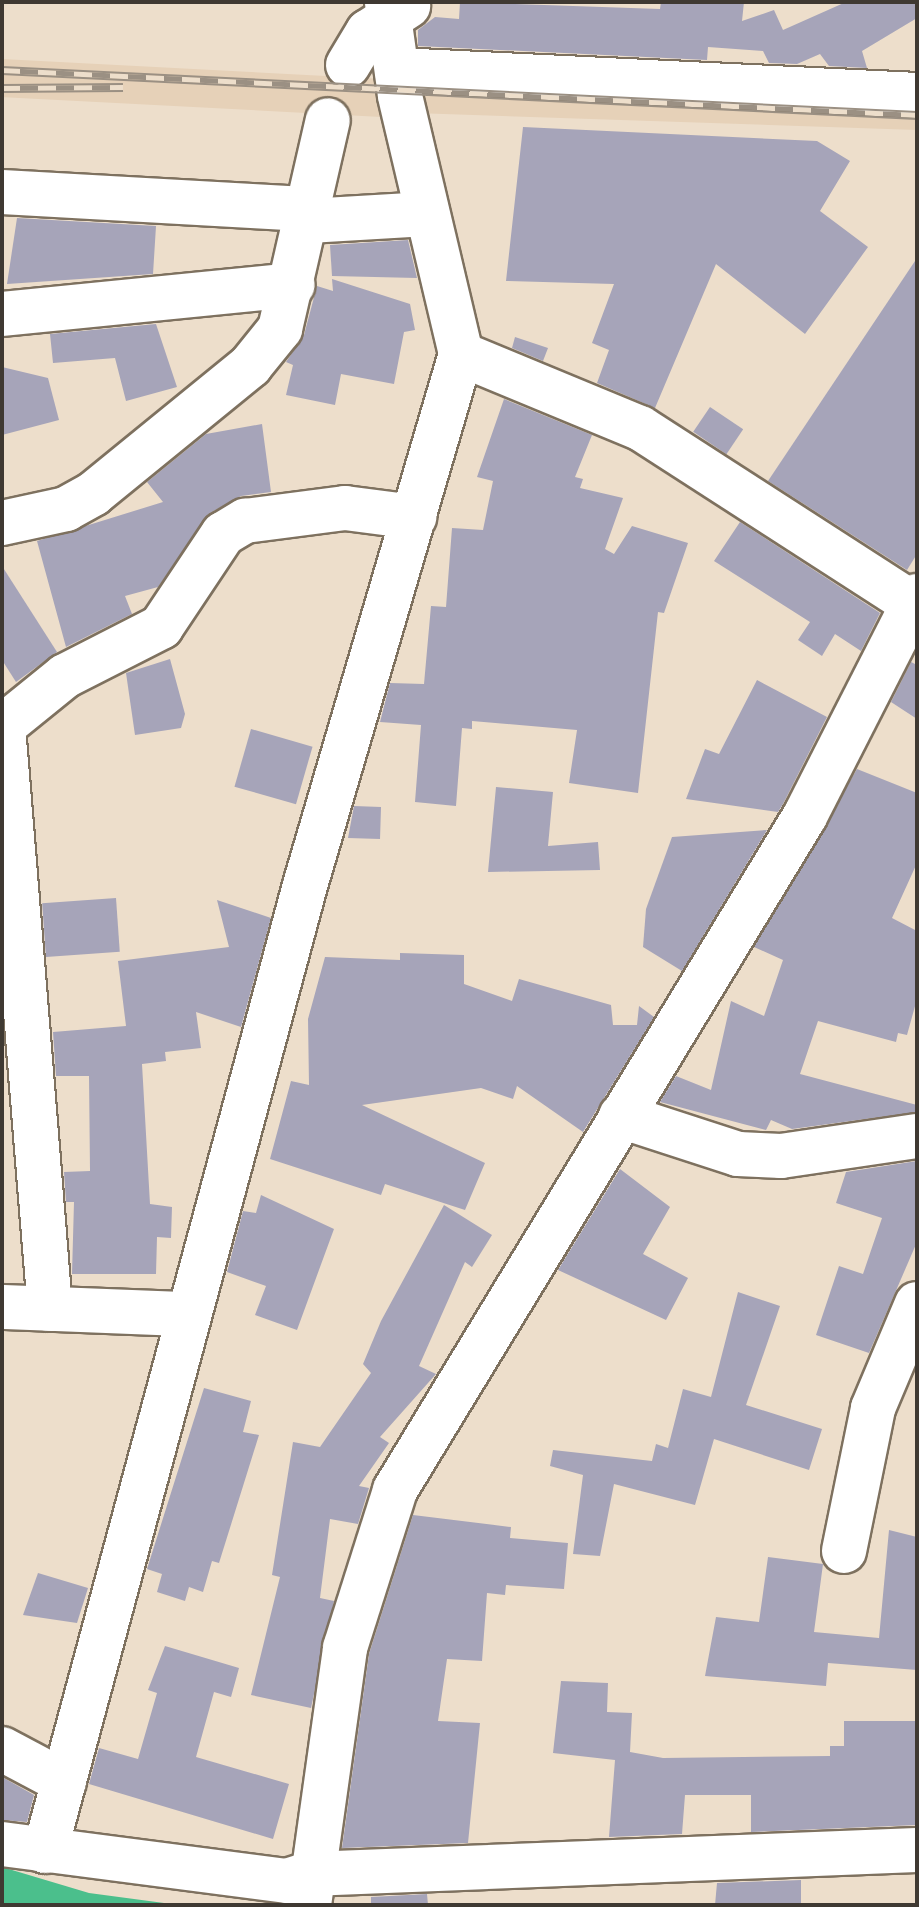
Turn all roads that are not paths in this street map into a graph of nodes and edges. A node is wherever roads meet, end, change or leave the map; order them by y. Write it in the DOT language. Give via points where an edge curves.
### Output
graph roads {
  1 [pos="397,7"];
  2 [pos="348,65"];
  3 [pos="397,70"];
  4 [pos="917,95"];
  5 [pos="328,120"];
  6 [pos="2,192"];
  7 [pos="427,214"];
  8 [pos="309,215"];
  9 [pos="293,285"];
  10 [pos="2,314"];
  11 [pos="461,354"];
  12 [pos="414,517"];
  13 [pos="2,523"];
  14 [pos="915,600"];
  15 [pos="7,727"];
  16 [pos="621,1116"];
  17 [pos="917,1136"];
  18 [pos="917,1304"];
  19 [pos="2,1307"];
  20 [pos="50,1309"];
  21 [pos="186,1314"];
  22 [pos="844,1551"];
  23 [pos="2,1749"];
  24 [pos="64,1782"];
  25 [pos="2,1844"];
  26 [pos="917,1850"];
  27 [pos="45,1851"];
  28 [pos="309,1890"];
  1 -- 2 [label="street" via="368,32"];
  1 -- 3 [label="street"];
  3 -- 4 [label="street"];
  3 -- 7 [label="street"];
  5 -- 8 [label="street"];
  6 -- 8 [label="street"];
  7 -- 8 [label="street"];
  7 -- 11 [label="street"];
  8 -- 9 [label="street"];
  9 -- 10 [label="street"];
  9 -- 13 [label="street" via="280,329 250,366 93,494 66,509"];
  11 -- 12 [label="street"];
  11 -- 14 [label="street" via="640,428"];
  12 -- 15 [label="street" via="345,508 245,521 223,534 161,627 110,650"];
  12 -- 21 [label="street"];
  14 -- 16 [label="street" via="805,816"];
  15 -- 20 [label="street"];
  16 -- 17 [label="street" via="738,1154 781,1156"];
  16 -- 28 [label="street" via="395,1490 345,1648"];
  18 -- 22 [label="street" via="873,1408"];
  19 -- 20 [label="street"];
  20 -- 21 [label="street"];
  21 -- 24 [label="street"];
  23 -- 24 [label="street"];
  24 -- 27 [label="street"];
  25 -- 27 [label="street"];
  26 -- 28 [label="street"];
  27 -- 28 [label="street" via="287,1881"];
}
